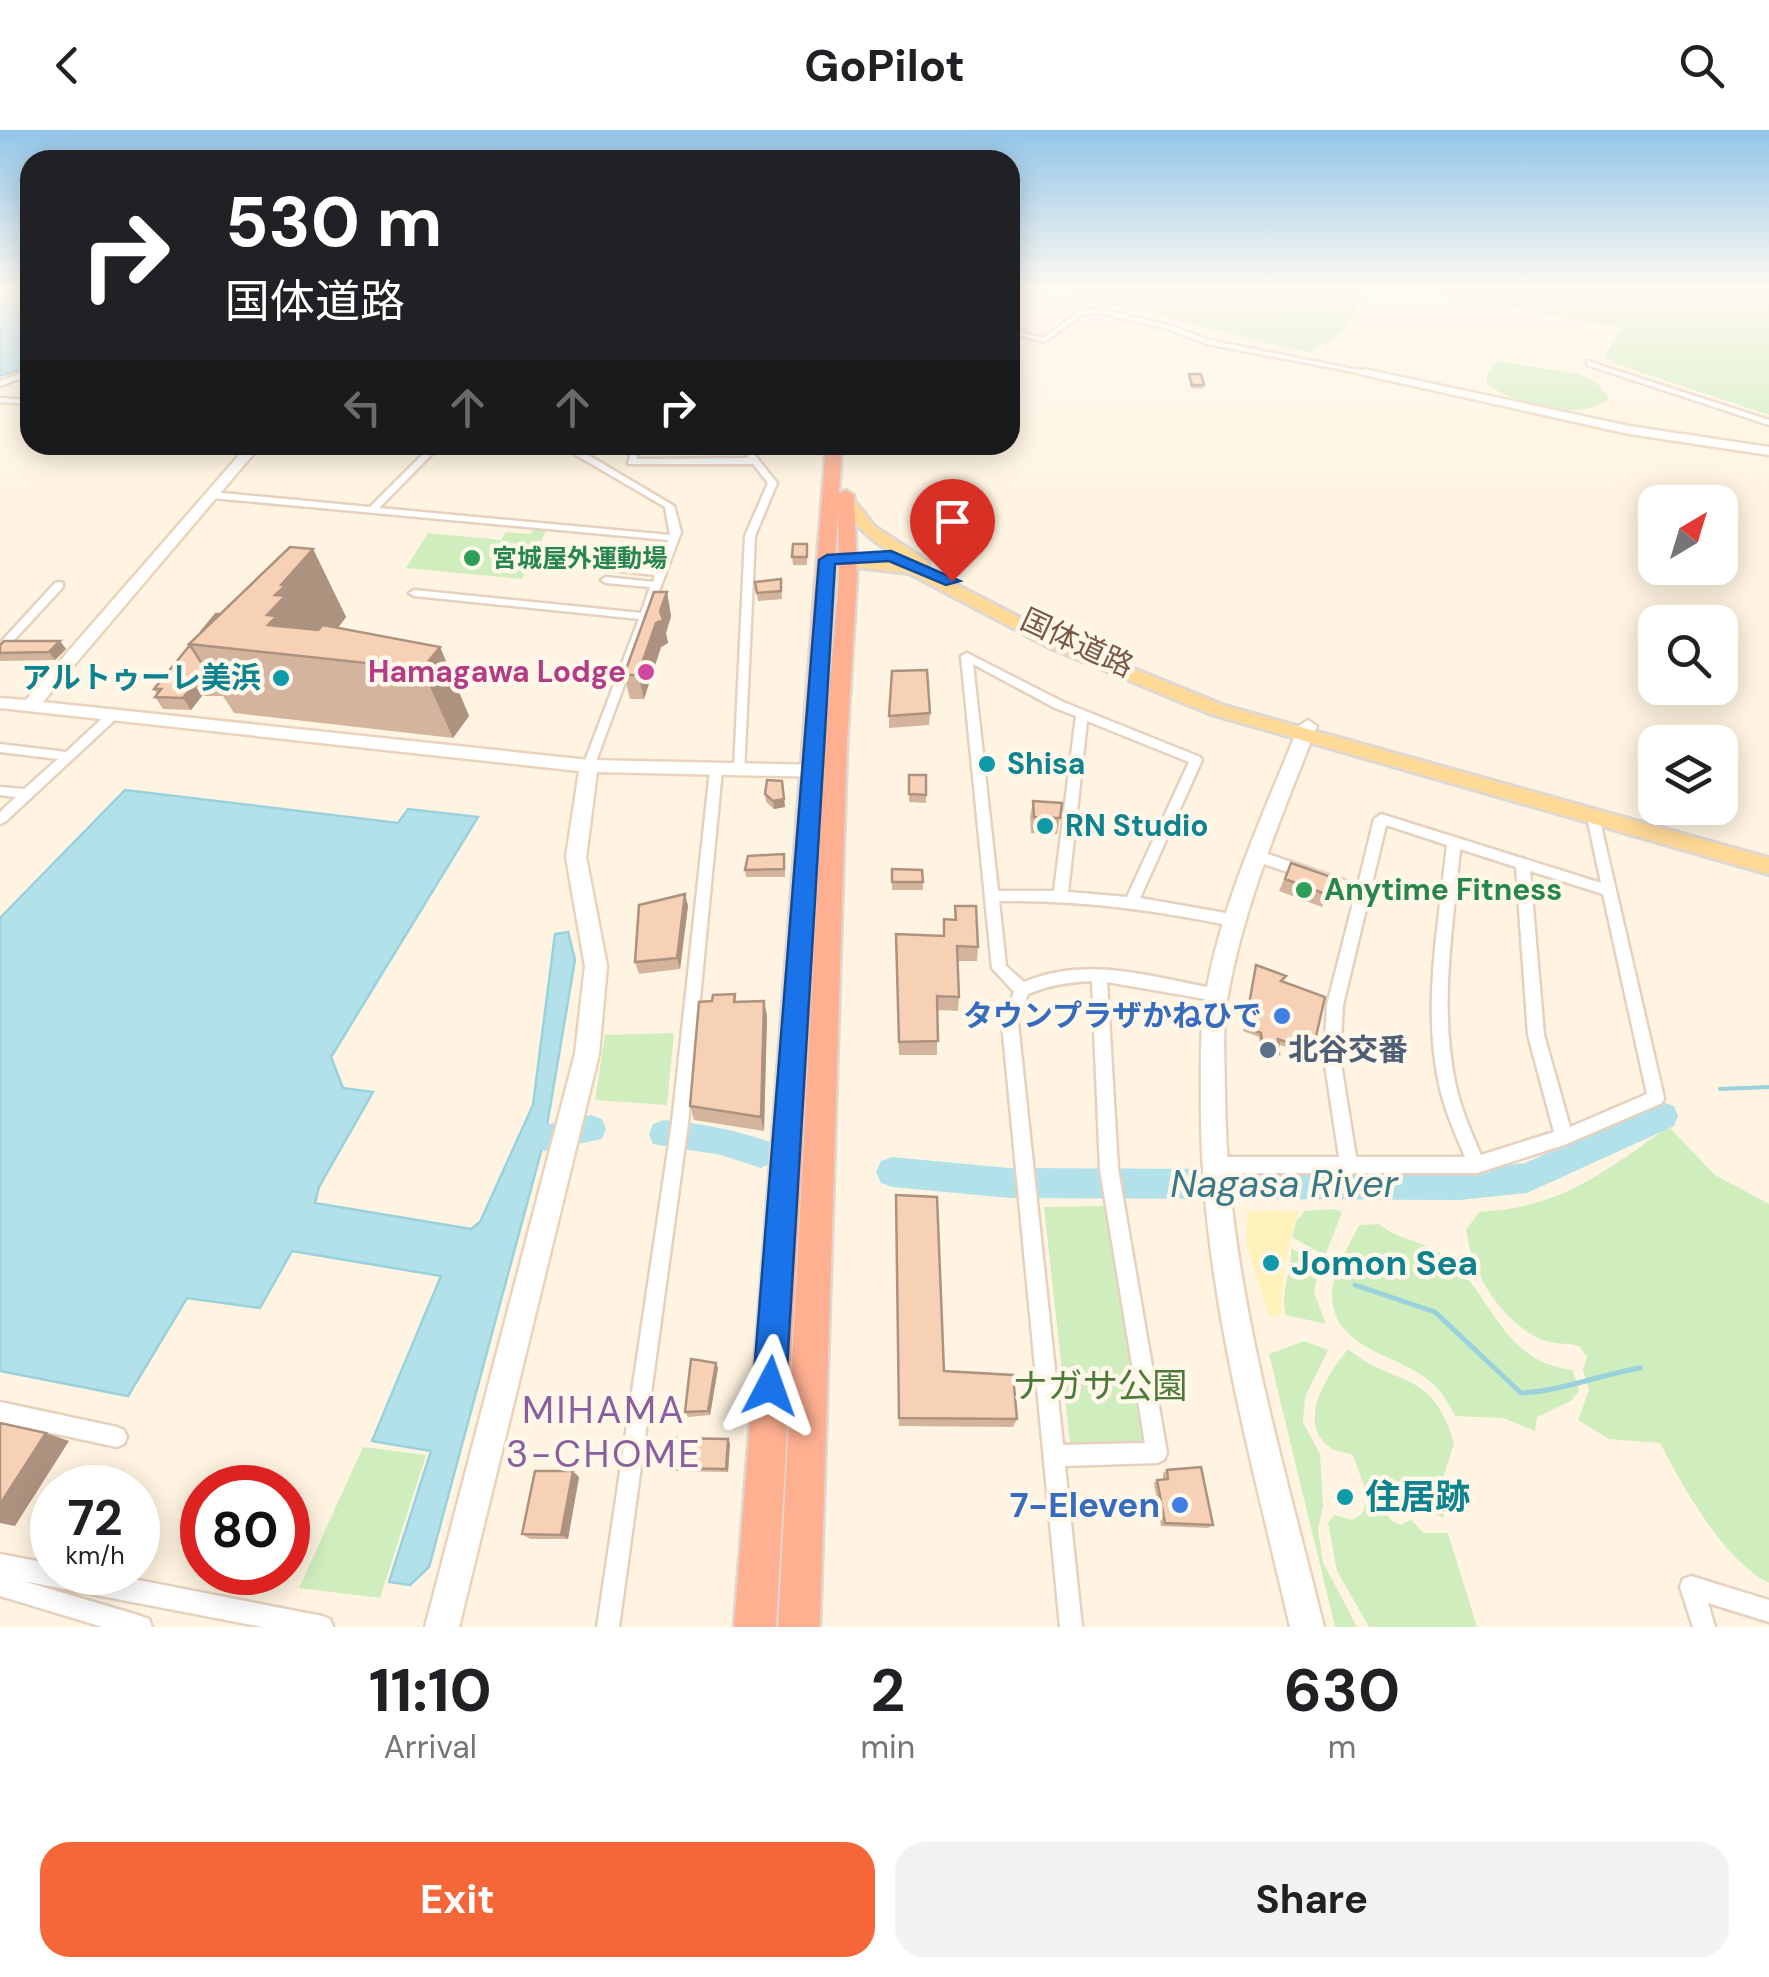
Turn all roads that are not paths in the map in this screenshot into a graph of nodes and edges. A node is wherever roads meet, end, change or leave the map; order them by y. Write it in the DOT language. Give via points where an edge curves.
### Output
graph roads {
  1 [pos="1285,357"];
  2 [pos="1301,357"];
  3 [pos="1590,364"];
  4 [pos="1364,372"];
  5 [pos="1769,422"];
  6 [pos="1769,451"];
  7 [pos="246,455"];
  8 [pos="427,455"];
  9 [pos="582,455"];
  10 [pos="634,455"];
  11 [pos="752,455"];
  12 [pos="835,455"];
  13 [pos="849,455"];
  14 [pos="757,461"];
  15 [pos="632,462"];
  16 [pos="600,466"];
  17 [pos="212,495"];
  18 [pos="846,500"];
  19 [pos="372,510"];
  20 [pos="674,538"];
  21 [pos="841,560"];
  22 [pos="611,567"];
  23 [pos="925,567"];
  24 [pos="658,579"];
  25 [pos="606,580"];
  26 [pos="60,585"];
  27 [pos="414,593"];
  28 [pos="644,616"];
  29 [pos="0,650"];
  30 [pos="0,704"];
  31 [pos="30,707"];
  32 [pos="112,715"];
  33 [pos="1082,716"];
  34 [pos="1306,731"];
  35 [pos="0,748"];
  36 [pos="68,756"];
  37 [pos="589,766"];
  38 [pos="716,770"];
  39 [pos="740,770"];
  40 [pos="823,771"];
  41 [pos="0,791"];
  42 [pos="26,794"];
  43 [pos="1592,817"];
  44 [pos="0,819"];
  45 [pos="1454,843"];
  46 [pos="1260,857"];
  47 [pos="1769,858"];
  48 [pos="1522,864"];
  49 [pos="1769,866"];
  50 [pos="1610,891"];
  51 [pos="1362,892"];
  52 [pos="1062,894"];
  53 [pos="991,896"];
  54 [pos="1133,899"];
  55 [pos="1237,920"];
  56 [pos="1099,976"];
  57 [pos="1022,990"];
  58 [pos="1216,996"];
  59 [pos="1564,1136"];
  60 [pos="1213,1165"];
  61 [pos="1477,1165"];
  62 [pos="1349,1167"];
  63 [pos="0,1412"];
  64 [pos="118,1437"];
  65 [pos="1054,1456"];
  66 [pos="0,1565"];
  67 [pos="0,1585"];
  68 [pos="1769,1611"];
  69 [pos="141,1627"];
  70 [pos="322,1627"];
  71 [pos="442,1627"];
  72 [pos="608,1627"];
  73 [pos="755,1627"];
  74 [pos="799,1627"];
  75 [pos="1070,1627"];
  76 [pos="1308,1627"];
  77 [pos="1704,1627"];
  1 -- 4 [label="street"];
  2 -- 4 [label="street"];
  3 -- 5 [label="street"];
  4 -- 6 [label="street" via="1628,430"];
  7 -- 17 [label="street"];
  8 -- 19 [label="street"];
  9 -- 16 [label="street"];
  10 -- 15 [label="street"];
  11 -- 14 [label="street"];
  12 -- 21 [label="highway"];
  13 -- 18 [label="highway"];
  14 -- 15 [label="street"];
  14 -- 39 [label="street" via="773,483 750,536"];
  15 -- 16 [label="street"];
  16 -- 20 [label="street" via="669,506"];
  17 -- 19 [label="street"];
  17 -- 31 [label="street"];
  18 -- 21 [label="highway"];
  18 -- 23 [label="main road" via="871,535"];
  19 -- 20 [label="street"];
  20 -- 24 [label="street"];
  21 -- 23 [label="main road, 国体道路" via="891,556"];
  21 -- 34 [label="main road, 国体道路" via="913,569 1132,678"];
  21 -- 40 [label="highway"];
  22 -- 24 [label="street"];
  23 -- 34 [label="main road, 国体道路" via="1132,670"];
  24 -- 25 [label="street"];
  24 -- 28 [label="street"];
  26 -- 29 [label="street"];
  27 -- 28 [label="street"];
  28 -- 37 [label="street"];
  30 -- 31 [label="street"];
  31 -- 32 [label="street"];
  32 -- 36 [label="street"];
  32 -- 37 [label="street"];
  33 -- 52 [label="street"];
  33 -- 53 [label="street" via="967,656"];
  33 -- 54 [label="street" via="1196,760"];
  34 -- 43 [label="main road, 国体道路"];
  34 -- 46 [label="street"];
  34 -- 47 [label="main road, 国体道路"];
  35 -- 36 [label="street"];
  36 -- 42 [label="street"];
  37 -- 38 [label="street"];
  37 -- 71 [label="street" via="576,858 596,966 587,1054"];
  38 -- 39 [label="street"];
  38 -- 72 [label="street" via="680,1123"];
  39 -- 40 [label="street"];
  40 -- 73 [label="highway"];
  40 -- 74 [label="highway"];
  41 -- 42 [label="street"];
  42 -- 44 [label="street"];
  43 -- 49 [label="main road, 国体道路"];
  43 -- 50 [label="street"];
  45 -- 48 [label="street"];
  45 -- 51 [label="street" via="1381,820"];
  45 -- 61 [label="street" via="1442,1038 1447,1082"];
  46 -- 51 [label="street"];
  46 -- 55 [label="street"];
  48 -- 50 [label="street"];
  48 -- 59 [label="street" via="1536,1035"];
  50 -- 59 [label="street" via="1656,1098"];
  51 -- 62 [label="street" via="1334,1004 1332,1058"];
  52 -- 53 [label="street"];
  52 -- 54 [label="street"];
  53 -- 57 [label="street" via="999,968"];
  54 -- 55 [label="street"];
  55 -- 58 [label="street"];
  56 -- 57 [label="street" via="1062,974"];
  56 -- 58 [label="street"];
  56 -- 65 [label="street" via="1110,1169 1157,1453"];
  57 -- 65 [label="street" via="1010,1023"];
  58 -- 60 [label="street"];
  59 -- 61 [label="street"];
  60 -- 62 [label="street"];
  60 -- 76 [label="street" via="1236,1319"];
  61 -- 62 [label="street"];
  63 -- 64 [label="street"];
  65 -- 75 [label="street"];
  66 -- 70 [label="street"];
  67 -- 69 [label="street"];
  68 -- 77 [label="street" via="1690,1588"];
}
